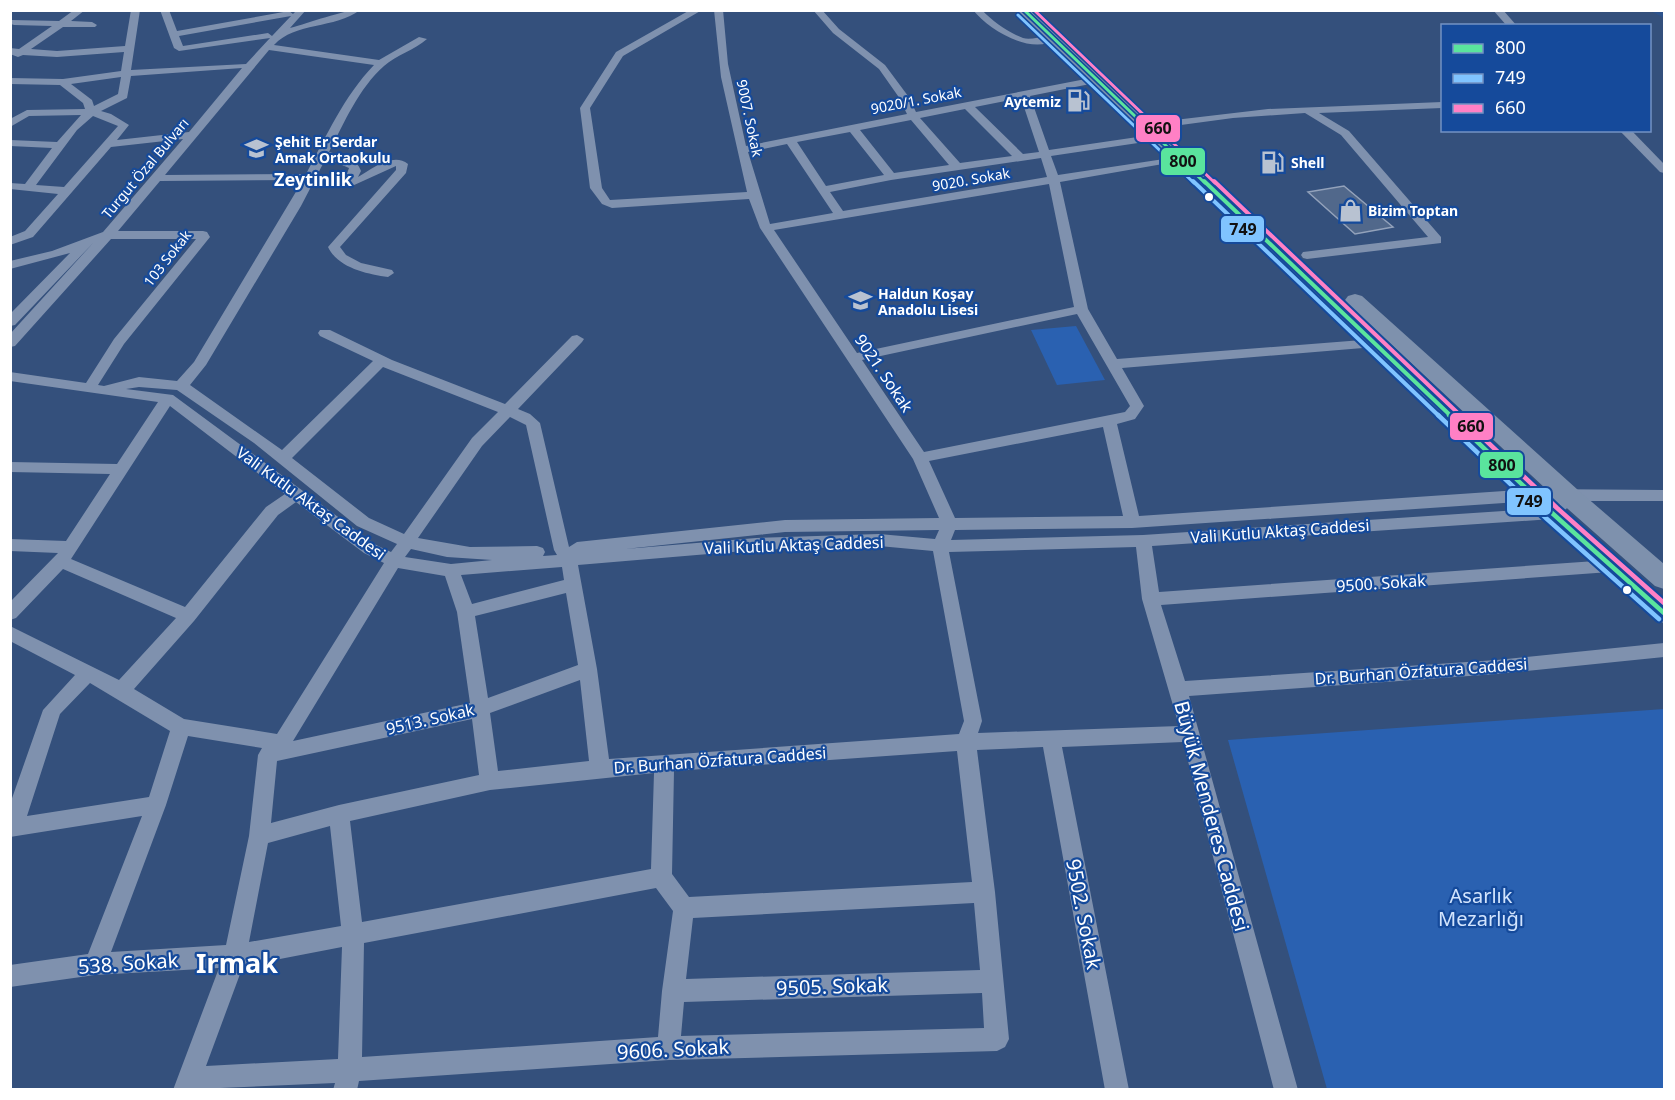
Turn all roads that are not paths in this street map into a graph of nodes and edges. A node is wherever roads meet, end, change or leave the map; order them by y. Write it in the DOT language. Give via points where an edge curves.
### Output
graph roads {
  1 [pos="81,10"];
  2 [pos="136,10"];
  3 [pos="164,10"];
  4 [pos="302,10"];
  5 [pos="356,10"];
  6 [pos="698,10"];
  7 [pos="718,10"];
  8 [pos="817,10"];
  9 [pos="977,10"];
  10 [pos="1023,10"];
  11 [pos="1044,10"];
  12 [pos="1497,10"];
  13 [pos="291,12"];
  14 [pos="38,14"];
  15 [pos="12,23"];
  16 [pos="59,24"];
  17 [pos="1511,24"];
  18 [pos="92,25"];
  19 [pos="173,34"];
  20 [pos="271,39"];
  21 [pos="422,39"];
  22 [pos="1050,39"];
  23 [pos="129,50"];
  24 [pos="16,52"];
  25 [pos="10,59"];
  26 [pos="381,63"];
  27 [pos="242,65"];
  28 [pos="126,73"];
  29 [pos="1095,80"];
  30 [pos="10,81"];
  31 [pos="63,82"];
  32 [pos="1025,95"];
  33 [pos="1441,105"];
  34 [pos="968,106"];
  35 [pos="1308,111"];
  36 [pos="91,112"];
  37 [pos="10,113"];
  38 [pos="27,113"];
  39 [pos="913,116"];
  40 [pos="10,124"];
  41 [pos="853,128"];
  42 [pos="1162,130"];
  43 [pos="1626,132"];
  44 [pos="192,135"];
  45 [pos="178,138"];
  46 [pos="790,140"];
  47 [pos="10,143"];
  48 [pos="109,144"];
  49 [pos="62,145"];
  50 [pos="742,150"];
  51 [pos="322,153"];
  52 [pos="1045,154"];
  53 [pos="1020,157"];
  54 [pos="1180,158"];
  55 [pos="958,168"];
  56 [pos="1665,170"];
  57 [pos="310,177"];
  58 [pos="891,177"];
  59 [pos="158,178"];
  60 [pos="1054,180"];
  61 [pos="10,186"];
  62 [pos="28,188"];
  63 [pos="825,190"];
  64 [pos="67,191"];
  65 [pos="752,195"];
  66 [pos="841,216"];
  67 [pos="766,228"];
  68 [pos="10,232"];
  69 [pos="30,233"];
  70 [pos="108,235"];
  71 [pos="89,240"];
  72 [pos="10,241"];
  73 [pos="1307,255"];
  74 [pos="10,265"];
  75 [pos="388,273"];
  76 [pos="1081,309"];
  77 [pos="10,322"];
  78 [pos="325,333"];
  79 [pos="577,339"];
  80 [pos="10,343"];
  81 [pos="1375,343"];
  82 [pos="852,358"];
  83 [pos="382,360"];
  84 [pos="1113,364"];
  85 [pos="10,376"];
  86 [pos="181,386"];
  87 [pos="97,388"];
  88 [pos="168,398"];
  89 [pos="508,410"];
  90 [pos="1109,421"];
  91 [pos="283,458"];
  92 [pos="920,458"];
  93 [pos="10,467"];
  94 [pos="121,469"];
  95 [pos="297,493"];
  96 [pos="1535,495"];
  97 [pos="1665,495"];
  98 [pos="1569,496"];
  99 [pos="1551,513"];
  100 [pos="1132,522"];
  101 [pos="950,524"];
  102 [pos="1143,541"];
  103 [pos="406,542"];
  104 [pos="10,545"];
  105 [pos="940,546"];
  106 [pos="66,554"];
  107 [pos="566,555"];
  108 [pos="393,562"];
  109 [pos="1610,566"];
  110 [pos="451,570"];
  111 [pos="1665,579"];
  112 [pos="572,585"];
  113 [pos="1151,599"];
  114 [pos="466,612"];
  115 [pos="1665,613"];
  116 [pos="10,614"];
  117 [pos="188,616"];
  118 [pos="10,633"];
  119 [pos="1665,650"];
  120 [pos="588,669"];
  121 [pos="88,673"];
  122 [pos="1178,689"];
  123 [pos="121,690"];
  124 [pos="480,709"];
  125 [pos="181,727"];
  126 [pos="1188,734"];
  127 [pos="1051,739"];
  128 [pos="966,742"];
  129 [pos="275,749"];
  130 [pos="664,765"];
  131 [pos="600,768"];
  132 [pos="490,782"];
  133 [pos="156,805"];
  134 [pos="339,814"];
  135 [pos="12,827"];
  136 [pos="259,836"];
  137 [pos="661,877"];
  138 [pos="984,892"];
  139 [pos="684,908"];
  140 [pos="353,934"];
  141 [pos="235,956"];
  142 [pos="95,964"];
  143 [pos="10,976"];
  144 [pos="992,981"];
  145 [pos="673,991"];
  146 [pos="669,1048"];
  147 [pos="347,1080"];
  148 [pos="187,1084"];
  149 [pos="1117,1089"];
  150 [pos="1286,1089"];
  1 -- 16 [label="street"];
  2 -- 23 [label="street"];
  3 -- 19 [label="street"];
  4 -- 20 [label="street, Turgut Özal Bulvarı"];
  5 -- 20 [label="street"];
  6 -- 65 [label="street" via="620,54 585,108 596,188 612,204"];
  7 -- 50 [label="street, 9007. Sokak" via="718,44"];
  8 -- 39 [label="street" via="836,31 882,67"];
  9 -- 22 [label="street" via="986,20 1022,41"];
  10 -- 22 [label="highway"];
  11 -- 42 [label="highway"];
  12 -- 17 [label="street"];
  13 -- 19 [label="street"];
  13 -- 20 [label="street, Turgut Özal Bulvarı"];
  14 -- 15 [label="street"];
  15 -- 16 [label="street"];
  16 -- 18 [label="street"];
  16 -- 24 [label="street"];
  19 -- 20 [label="street" via="179,48 186,50"];
  20 -- 26 [label="street"];
  20 -- 27 [label="street, Turgut Özal Bulvarı"];
  20 -- 44 [label="street, Turgut Özal Bulvarı"];
  21 -- 26 [label="street"];
  22 -- 29 [label="highway"];
  23 -- 24 [label="street"];
  23 -- 28 [label="street"];
  24 -- 25 [label="street"];
  26 -- 51 [label="street" via="343,114"];
  27 -- 28 [label="street"];
  27 -- 45 [label="street, Turgut Özal Bulvarı"];
  28 -- 31 [label="street"];
  28 -- 36 [label="street" via="123,96"];
  29 -- 32 [label="street, 9020/1. Sokak"];
  29 -- 42 [label="highway"];
  30 -- 31 [label="street"];
  31 -- 36 [label="street" via="88,102"];
  32 -- 34 [label="street, 9020/1. Sokak"];
  32 -- 52 [label="street"];
  33 -- 35 [label="street"];
  34 -- 39 [label="street, 9020/1. Sokak"];
  34 -- 53 [label="street"];
  35 -- 42 [label="street" via="1192,119"];
  35 -- 73 [label="street" via="1345,133 1437,240"];
  36 -- 38 [label="street"];
  36 -- 48 [label="street" via="124,125"];
  36 -- 49 [label="street"];
  37 -- 38 [label="street"];
  38 -- 40 [label="street"];
  39 -- 41 [label="street, 9020/1. Sokak"];
  39 -- 55 [label="street"];
  41 -- 46 [label="street, 9020/1. Sokak"];
  41 -- 58 [label="street"];
  42 -- 52 [label="street"];
  42 -- 54 [label="highway"];
  42 -- 73 [label="highway"];
  43 -- 56 [label="street"];
  44 -- 45 [label="street"];
  44 -- 59 [label="street, Turgut Özal Bulvarı"];
  45 -- 48 [label="street"];
  45 -- 71 [label="street, Turgut Özal Bulvarı"];
  46 -- 50 [label="street, 9020/1. Sokak"];
  46 -- 63 [label="street"];
  47 -- 49 [label="street"];
  48 -- 64 [label="street"];
  49 -- 62 [label="street"];
  50 -- 65 [label="street, 9007. Sokak"];
  51 -- 57 [label="street"];
  51 -- 75 [label="street" via="354,166 352,183 362,182 391,163 402,164 402,171 334,248 340,258"];
  52 -- 53 [label="street"];
  52 -- 60 [label="street"];
  53 -- 55 [label="street"];
  54 -- 60 [label="street, 9020. Sokak"];
  54 -- 81 [label="highway"];
  55 -- 58 [label="street"];
  57 -- 59 [label="street"];
  57 -- 86 [label="street" via="199,365"];
  58 -- 63 [label="street"];
  59 -- 70 [label="street, Turgut Özal Bulvarı"];
  60 -- 66 [label="street, 9020. Sokak"];
  60 -- 76 [label="street"];
  61 -- 62 [label="street"];
  62 -- 64 [label="street"];
  63 -- 66 [label="street"];
  64 -- 69 [label="street"];
  65 -- 67 [label="street, 9007. Sokak"];
  66 -- 67 [label="street, 9020. Sokak"];
  67 -- 82 [label="street, 9021. Sokak"];
  68 -- 69 [label="street"];
  69 -- 72 [label="street"];
  70 -- 71 [label="street, 103 Sokak"];
  70 -- 80 [label="street, Turgut Özal Bulvarı"];
  70 -- 87 [label="street, 103 Sokak" via="204,237 119,342"];
  71 -- 74 [label="street, 103 Sokak" via="66,251"];
  71 -- 77 [label="street, Turgut Özal Bulvarı"];
  73 -- 98 [label="highway"];
  76 -- 82 [label="street"];
  76 -- 84 [label="street"];
  78 -- 83 [label="street"];
  79 -- 89 [label="street"];
  81 -- 84 [label="street"];
  81 -- 96 [label="highway"];
  82 -- 92 [label="street, 9021. Sokak"];
  83 -- 89 [label="street"];
  83 -- 91 [label="street"];
  84 -- 90 [label="street" via="1137,406 1132,415"];
  85 -- 87 [label="street, Vali Kutlu Aktaş Caddesi"];
  86 -- 87 [label="street, Vali Kutlu Aktaş Caddesi" via="139,382"];
  86 -- 91 [label="street, Vali Kutlu Aktaş Caddesi"];
  87 -- 88 [label="street, Vali Kutlu Aktaş Caddesi"];
  88 -- 94 [label="street"];
  88 -- 95 [label="street, Vali Kutlu Aktaş Caddesi"];
  89 -- 103 [label="street" via="477,441"];
  89 -- 107 [label="street" via="533,423"];
  90 -- 92 [label="street"];
  90 -- 100 [label="street"];
  91 -- 103 [label="street, Vali Kutlu Aktaş Caddesi" via="363,522 381,534"];
  92 -- 101 [label="street, 9021. Sokak"];
  93 -- 94 [label="street"];
  94 -- 106 [label="street"];
  95 -- 108 [label="street, Vali Kutlu Aktaş Caddesi"];
  95 -- 117 [label="street" via="272,511"];
  96 -- 98 [label="street, Vali Kutlu Aktaş Caddesi"];
  96 -- 99 [label="highway"];
  96 -- 100 [label="street, Vali Kutlu Aktaş Caddesi"];
  97 -- 98 [label="street, Vali Kutlu Aktaş Caddesi"];
  98 -- 99 [label="street"];
  98 -- 111 [label="highway"];
  99 -- 102 [label="street, Vali Kutlu Aktaş Caddesi"];
  99 -- 109 [label="highway"];
  100 -- 101 [label="street, Vali Kutlu Aktaş Caddesi"];
  101 -- 105 [label="street"];
  101 -- 107 [label="street, Vali Kutlu Aktaş Caddesi" via="785,526"];
  102 -- 105 [label="street, Vali Kutlu Aktaş Caddesi"];
  102 -- 113 [label="street, Büyük Menderes Caddesi"];
  103 -- 107 [label="street, Vali Kutlu Aktaş Caddesi" via="453,552"];
  103 -- 108 [label="street"];
  104 -- 106 [label="street"];
  105 -- 107 [label="street, Vali Kutlu Aktaş Caddesi" via="879,540"];
  105 -- 128 [label="street" via="973,721"];
  106 -- 116 [label="street"];
  106 -- 117 [label="street"];
  107 -- 110 [label="street, Vali Kutlu Aktaş Caddesi"];
  107 -- 112 [label="street"];
  108 -- 110 [label="street, Vali Kutlu Aktaş Caddesi"];
  108 -- 129 [label="street"];
  109 -- 113 [label="street, 9500. Sokak"];
  109 -- 115 [label="highway"];
  110 -- 114 [label="street"];
  112 -- 114 [label="street"];
  112 -- 120 [label="street"];
  113 -- 122 [label="street, Büyük Menderes Caddesi"];
  114 -- 124 [label="street"];
  117 -- 123 [label="street"];
  118 -- 121 [label="street"];
  119 -- 122 [label="street, Dr. Burhan Özfatura Caddesi" via="1497,667"];
  120 -- 124 [label="street, 9513. Sokak"];
  120 -- 131 [label="street"];
  121 -- 123 [label="street"];
  121 -- 135 [label="street" via="52,710"];
  122 -- 126 [label="street, Büyük Menderes Caddesi"];
  123 -- 125 [label="street"];
  124 -- 129 [label="street, 9513. Sokak"];
  124 -- 132 [label="street"];
  125 -- 129 [label="street"];
  125 -- 133 [label="street"];
  126 -- 127 [label="street, Dr. Burhan Özfatura Caddesi"];
  126 -- 150 [label="street, Büyük Menderes Caddesi"];
  127 -- 128 [label="street, Dr. Burhan Özfatura Caddesi"];
  127 -- 149 [label="street, 9502. Sokak"];
  128 -- 130 [label="street, Dr. Burhan Özfatura Caddesi"];
  128 -- 138 [label="street"];
  129 -- 136 [label="street"];
  130 -- 131 [label="street, Dr. Burhan Özfatura Caddesi"];
  130 -- 137 [label="street"];
  131 -- 132 [label="street, Dr. Burhan Özfatura Caddesi"];
  132 -- 134 [label="street, Dr. Burhan Özfatura Caddesi"];
  133 -- 135 [label="street"];
  133 -- 142 [label="street"];
  134 -- 136 [label="street, Dr. Burhan Özfatura Caddesi"];
  134 -- 140 [label="street"];
  136 -- 141 [label="street"];
  137 -- 139 [label="street"];
  137 -- 140 [label="street, 538. Sokak"];
  138 -- 139 [label="street"];
  138 -- 144 [label="street"];
  139 -- 145 [label="street"];
  140 -- 141 [label="street, 538. Sokak"];
  140 -- 147 [label="street"];
  141 -- 142 [label="street, 538. Sokak"];
  141 -- 148 [label="street"];
  142 -- 143 [label="street, 538. Sokak"];
  144 -- 145 [label="street, 9505. Sokak"];
  144 -- 146 [label="street, 9606. Sokak" via="997,1039"];
  145 -- 146 [label="street"];
  146 -- 147 [label="street, 9606. Sokak"];
  147 -- 148 [label="street, 9606. Sokak"];
}
